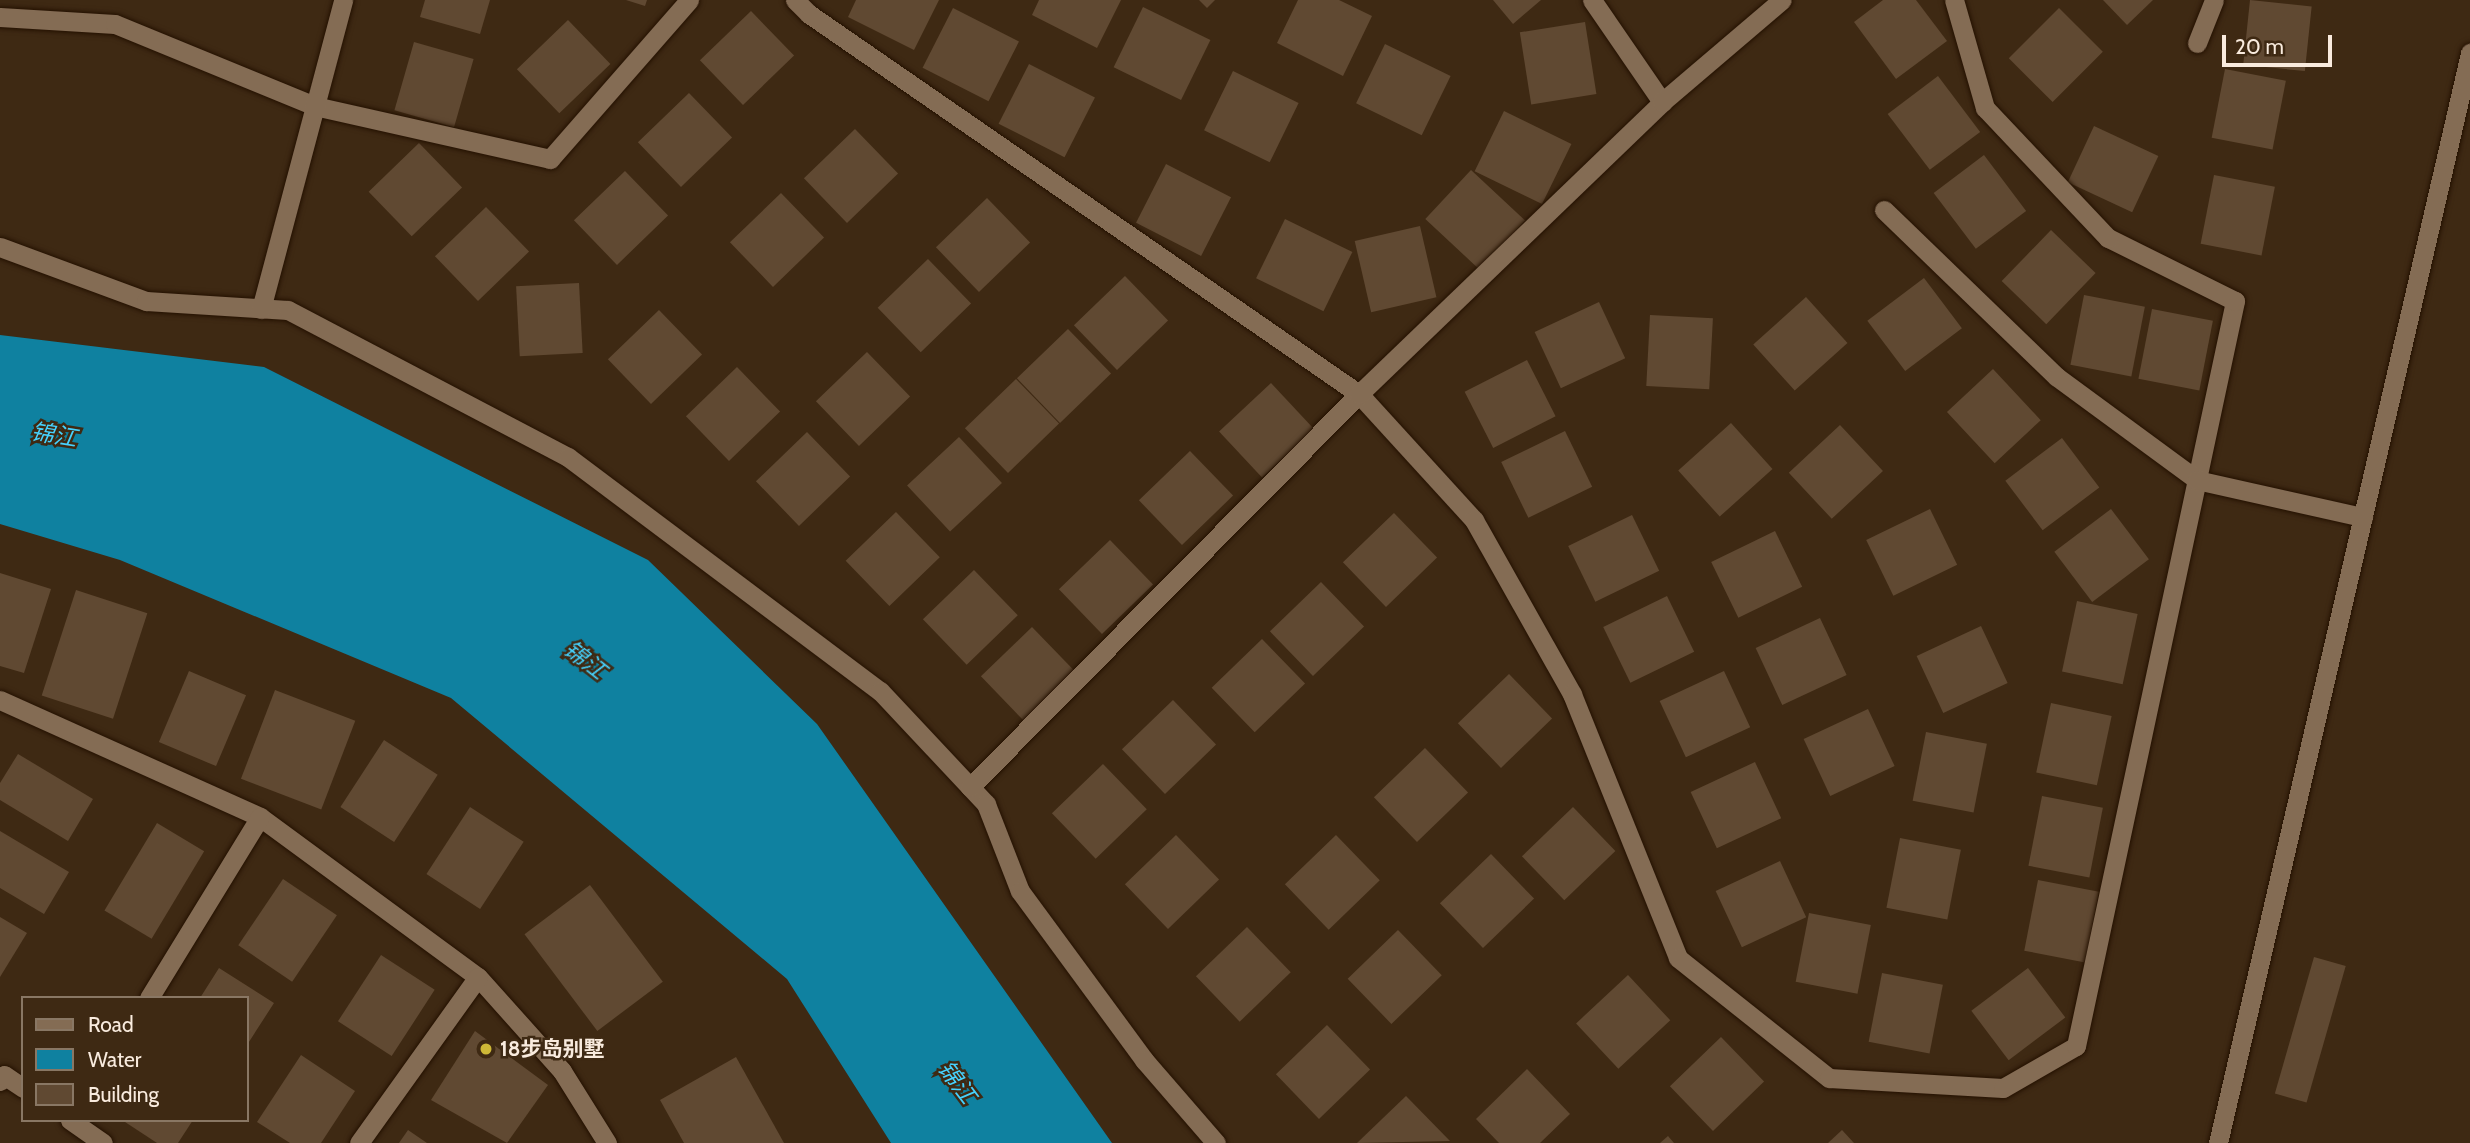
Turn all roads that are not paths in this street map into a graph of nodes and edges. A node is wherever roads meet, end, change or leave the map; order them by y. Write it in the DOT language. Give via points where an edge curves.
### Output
graph roads {
  1 [pos="343,0"];
  2 [pos="689,0"];
  3 [pos="795,0"];
  4 [pos="1592,0"];
  5 [pos="1782,0"];
  6 [pos="1954,0"];
  7 [pos="2214,0"];
  8 [pos="0,17"];
  9 [pos="2197,43"];
  10 [pos="2470,53"];
  11 [pos="1662,102"];
  12 [pos="314,106"];
  13 [pos="1884,210"];
  14 [pos="0,247"];
  15 [pos="261,309"];
  16 [pos="1359,394"];
  17 [pos="2197,480"];
  18 [pos="2362,517"];
  19 [pos="0,700"];
  20 [pos="970,787"];
  21 [pos="260,817"];
  22 [pos="478,977"];
  23 [pos="150,996"];
  24 [pos="0,1081"];
  25 [pos="21,1087"];
  26 [pos="73,1122"];
  27 [pos="103,1143"];
  28 [pos="359,1143"];
  29 [pos="607,1143"];
  30 [pos="1216,1143"];
  31 [pos="2218,1143"];
  1 -- 12 [label="street"];
  2 -- 12 [label="street" via="550,159"];
  3 -- 16 [label="street"];
  4 -- 11 [label="street"];
  5 -- 11 [label="street"];
  6 -- 17 [label="street" via="1985,108 2108,238 2235,301"];
  7 -- 9 [label="street"];
  8 -- 12 [label="street" via="115,24"];
  10 -- 18 [label="street"];
  11 -- 16 [label="street"];
  12 -- 15 [label="street"];
  13 -- 17 [label="street" via="2057,377"];
  14 -- 15 [label="street" via="146,301"];
  15 -- 20 [label="street" via="288,310 568,457 880,691"];
  16 -- 17 [label="street" via="1481,531 1573,694 1678,958 1829,1078 2003,1088 2076,1046"];
  16 -- 20 [label="street"];
  17 -- 18 [label="street"];
  18 -- 31 [label="street"];
  19 -- 21 [label="street"];
  20 -- 30 [label="street" via="986,803 1020,891 1144,1060"];
  21 -- 22 [label="street"];
  21 -- 23 [label="street"];
  22 -- 28 [label="street"];
  22 -- 29 [label="street" via="562,1071"];
  24 -- 25 [label="street" via="4,1075"];
  26 -- 27 [label="street"];
}
